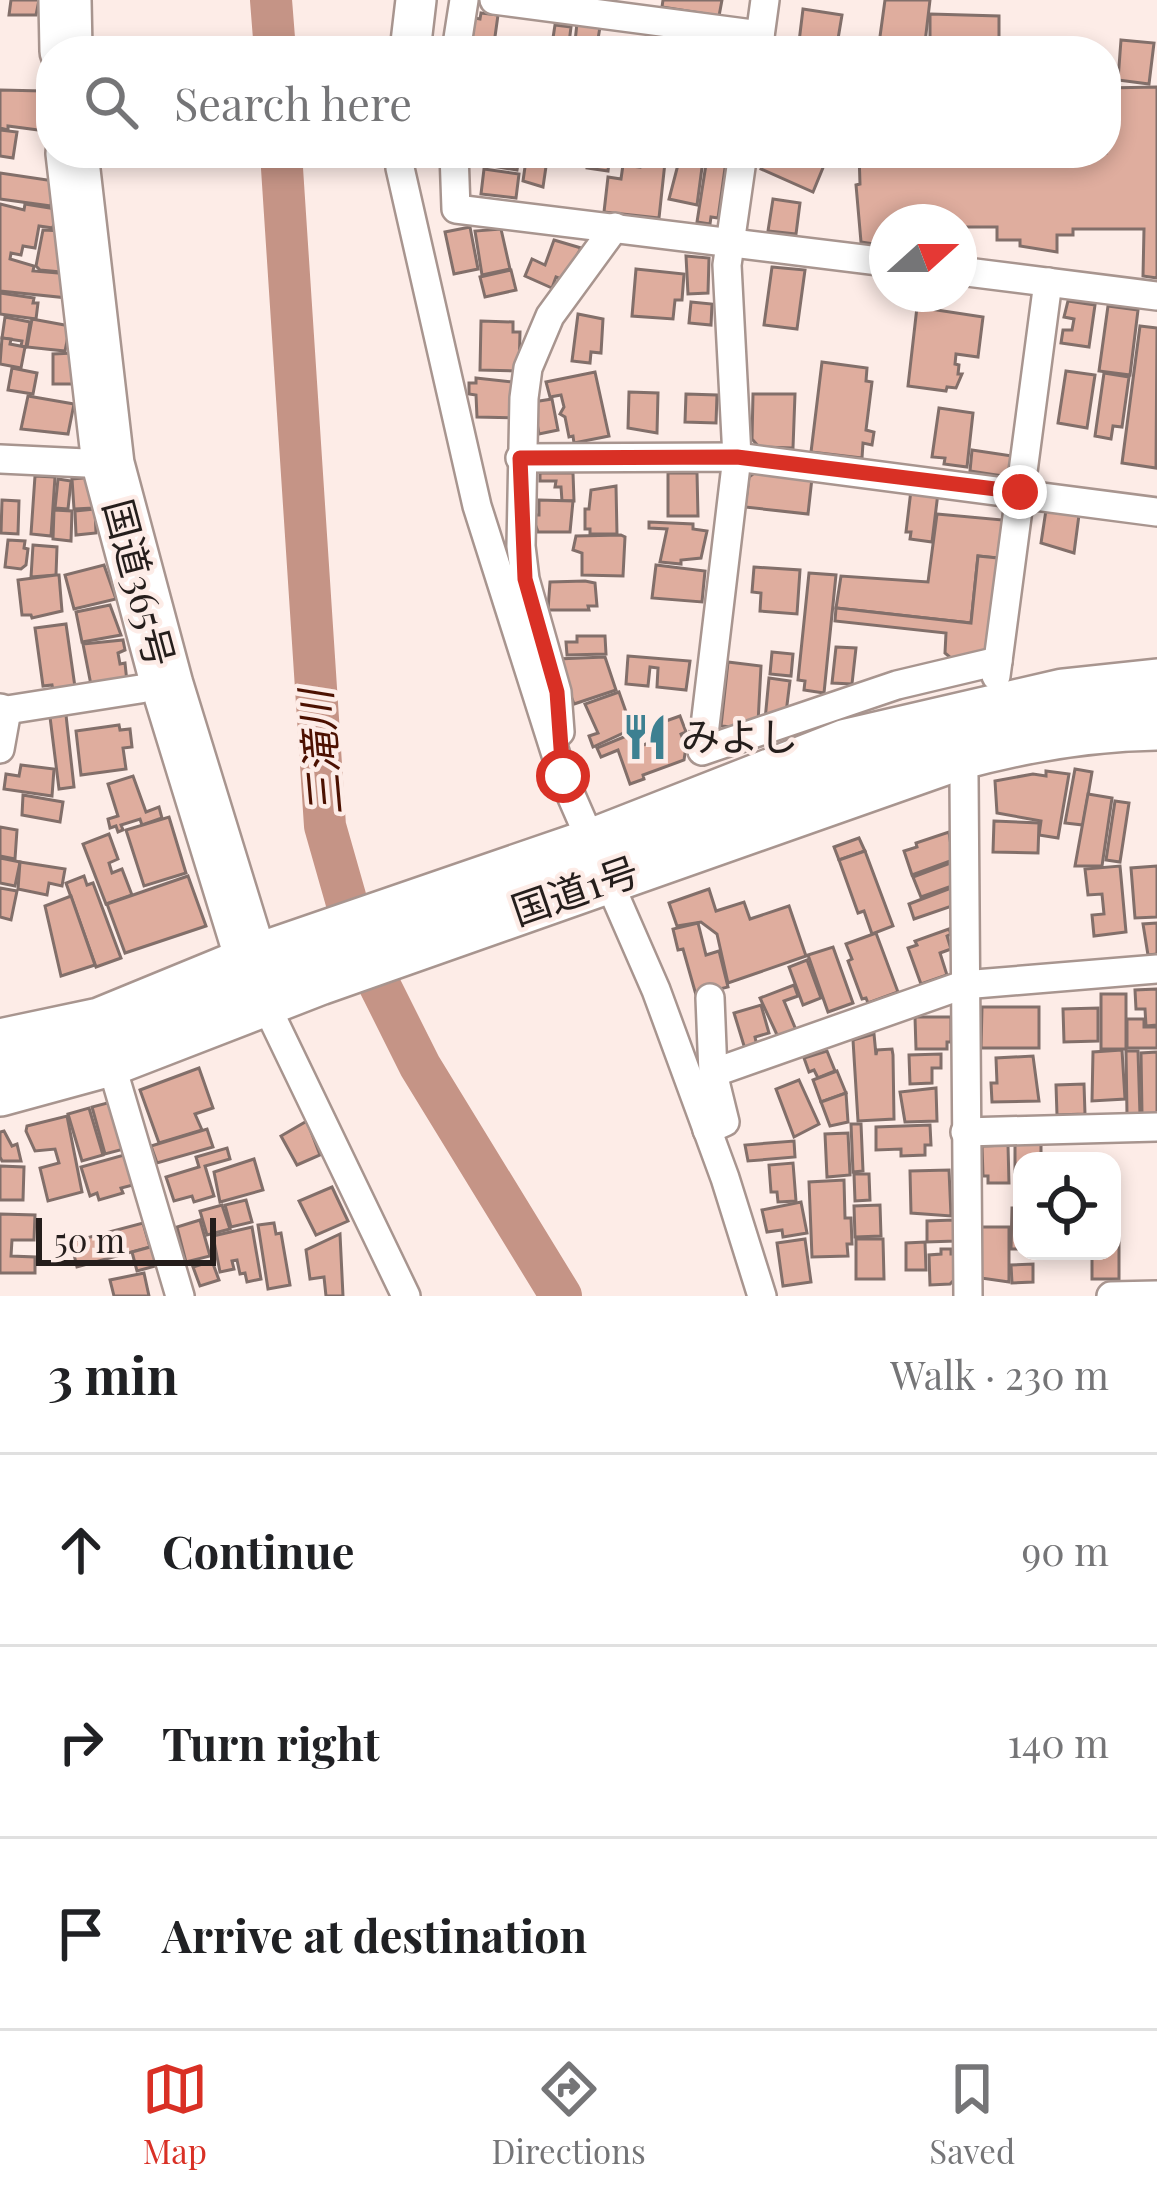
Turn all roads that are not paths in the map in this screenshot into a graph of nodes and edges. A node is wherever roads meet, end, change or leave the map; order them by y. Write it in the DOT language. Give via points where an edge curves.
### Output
graph roads {
  1 [pos="65,0"];
  2 [pos="416,0"];
  3 [pos="464,0"];
  4 [pos="494,0"];
  5 [pos="765,0"];
  6 [pos="66,36"];
  7 [pos="412,36"];
  8 [pos="458,36"];
  9 [pos="716,36"];
  10 [pos="760,36"];
  11 [pos="73,168"];
  12 [pos="400,168"];
  13 [pos="455,168"];
  14 [pos="741,168"];
  15 [pos="614,227"];
  16 [pos="730,242"];
  17 [pos="869,260"];
  18 [pos="977,273"];
  19 [pos="1048,282"];
  20 [pos="1157,296"];
  21 [pos="737,457"];
  22 [pos="520,458"];
  23 [pos="0,459"];
  24 [pos="86,464"];
  25 [pos="1020,492"];
  26 [pos="1157,512"];
  27 [pos="995,686"];
  28 [pos="1157,686"];
  29 [pos="140,689"];
  30 [pos="4,709"];
  31 [pos="1157,724"];
  32 [pos="0,749"];
  33 [pos="958,754"];
  34 [pos="563,776"];
  35 [pos="581,869"];
  36 [pos="1157,969"];
  37 [pos="258,981"];
  38 [pos="963,985"];
  39 [pos="710,998"];
  40 [pos="0,1045"];
  41 [pos="110,1060"];
  42 [pos="713,1073"];
  43 [pos="0,1090"];
  44 [pos="1157,1126"];
  45 [pos="707,1130"];
  46 [pos="965,1132"];
  47 [pos="1157,1295"];
  48 [pos="180,1296"];
  49 [pos="406,1296"];
  50 [pos="762,1296"];
  51 [pos="968,1296"];
  52 [pos="1111,1296"];
  1 -- 6 [label="highway"];
  2 -- 7 [label="street"];
  3 -- 8 [label="street"];
  4 -- 9 [label="street"];
  5 -- 10 [label="street"];
  11 -- 37 [label="highway, 国道365号" via="108,464"];
  12 -- 34 [label="street" via="477,506"];
  13 -- 15 [label="street" via="456,209"];
  14 -- 16 [label="street"];
  15 -- 16 [label="street"];
  15 -- 22 [label="street" via="537,344"];
  16 -- 17 [label="street"];
  16 -- 21 [label="street"];
  18 -- 19 [label="street"];
  19 -- 20 [label="street"];
  19 -- 25 [label="street"];
  21 -- 22 [label="street"];
  21 -- 25 [label="street"];
  21 -- 27 [label="street" via="702,751 897,685"];
  22 -- 34 [label="street" via="525,579 557,692"];
  23 -- 24 [label="street"];
  25 -- 26 [label="street"];
  25 -- 27 [label="street"];
  27 -- 28 [label="highway, 国道1号" via="1063,695"];
  27 -- 35 [label="highway, 国道1号"];
  29 -- 30 [label="street"];
  30 -- 32 [label="street"];
  31 -- 33 [label="highway, 国道1号" via="1027,735"];
  33 -- 35 [label="highway, 国道1号"];
  33 -- 38 [label="street"];
  34 -- 35 [label="street"];
  35 -- 37 [label="highway, 国道1号"];
  35 -- 45 [label="street"];
  36 -- 38 [label="street"];
  37 -- 40 [label="highway, 国道1号"];
  37 -- 41 [label="highway, 国道1号"];
  37 -- 49 [label="street"];
  38 -- 42 [label="street"];
  38 -- 46 [label="street"];
  39 -- 42 [label="street"];
  41 -- 43 [label="highway, 国道1号"];
  41 -- 48 [label="street"];
  42 -- 45 [label="street" via="725,1122"];
  44 -- 46 [label="street"];
  45 -- 50 [label="street"];
  46 -- 51 [label="street"];
  47 -- 52 [label="street"];
}
